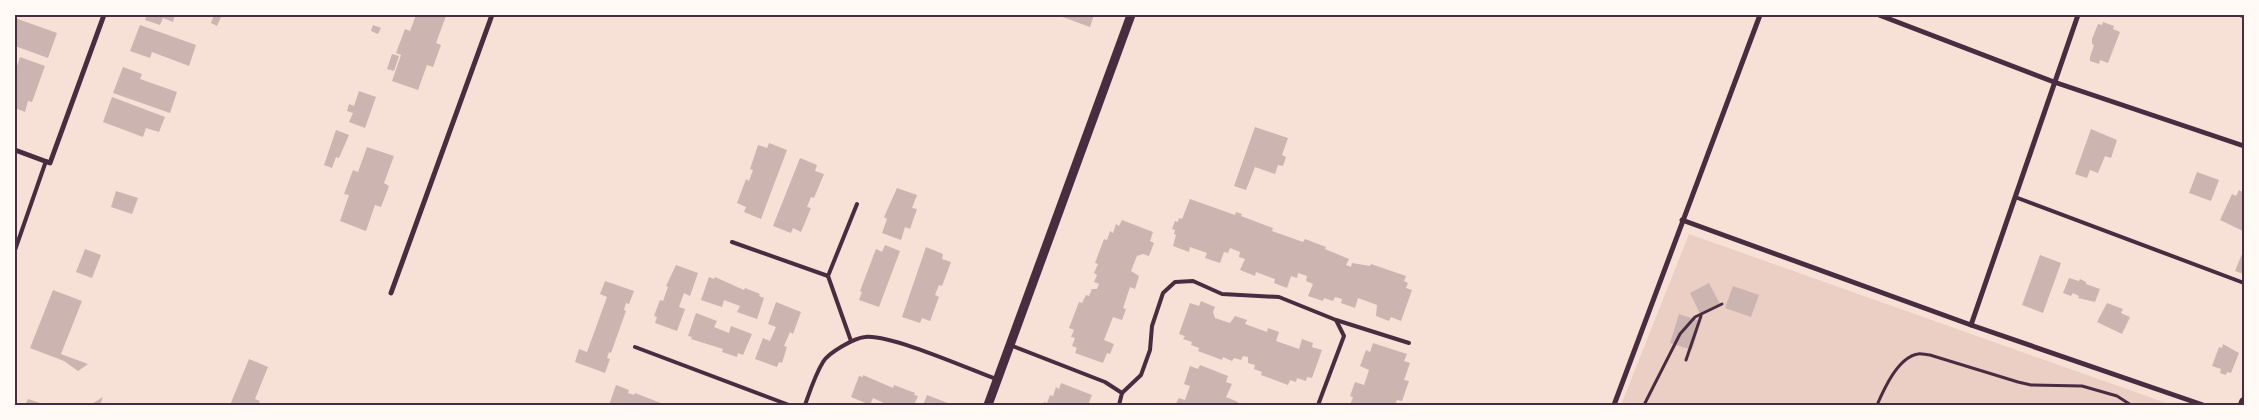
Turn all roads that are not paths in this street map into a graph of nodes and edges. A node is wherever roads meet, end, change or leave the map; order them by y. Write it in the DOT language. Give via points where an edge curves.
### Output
graph roads {
  1 [pos="104,15"];
  2 [pos="492,15"];
  3 [pos="1131,15"];
  4 [pos="1760,15"];
  5 [pos="1879,15"];
  6 [pos="2078,15"];
  7 [pos="2240,15"];
  8 [pos="2244,16"];
  9 [pos="2054,82"];
  10 [pos="2244,146"];
  11 [pos="15,150"];
  12 [pos="48,162"];
  13 [pos="2015,197"];
  14 [pos="857,204"];
  15 [pos="1682,220"];
  16 [pos="732,242"];
  17 [pos="15,250"];
  18 [pos="828,276"];
  19 [pos="2244,283"];
  20 [pos="391,293"];
  21 [pos="1336,320"];
  22 [pos="1971,325"];
  23 [pos="851,341"];
  24 [pos="1409,343"];
  25 [pos="1009,345"];
  26 [pos="634,347"];
  27 [pos="997,380"];
  28 [pos="1122,393"];
  29 [pos="789,405"];
  30 [pos="805,405"];
  31 [pos="988,405"];
  32 [pos="1119,405"];
  33 [pos="1318,405"];
  34 [pos="1614,405"];
  35 [pos="2203,405"];
  1 -- 12 [label="street"];
  2 -- 20 [label="street"];
  3 -- 25 [label="street"];
  4 -- 15 [label="street"];
  5 -- 9 [label="street"];
  6 -- 9 [label="street"];
  7 -- 8 [label="lane"];
  9 -- 10 [label="street"];
  9 -- 13 [label="street"];
  11 -- 12 [label="street"];
  12 -- 17 [label="lane"];
  13 -- 19 [label="lane"];
  13 -- 22 [label="street"];
  14 -- 18 [label="lane"];
  15 -- 22 [label="street"];
  15 -- 34 [label="street"];
  16 -- 18 [label="lane"];
  18 -- 23 [label="lane"];
  21 -- 24 [label="lane"];
  21 -- 28 [label="lane" via="1279,297 1222,294 1193,281 1175,282 1163,293 1141,375"];
  21 -- 33 [label="lane" via="1344,336"];
  22 -- 35 [label="street"];
  23 -- 27 [label="lane" via="865,337 881,338"];
  23 -- 30 [label="lane" via="823,361"];
  25 -- 27 [label="street"];
  25 -- 28 [label="lane" via="1105,382"];
  26 -- 29 [label="lane"];
  27 -- 31 [label="street"];
  28 -- 32 [label="lane"];
}
